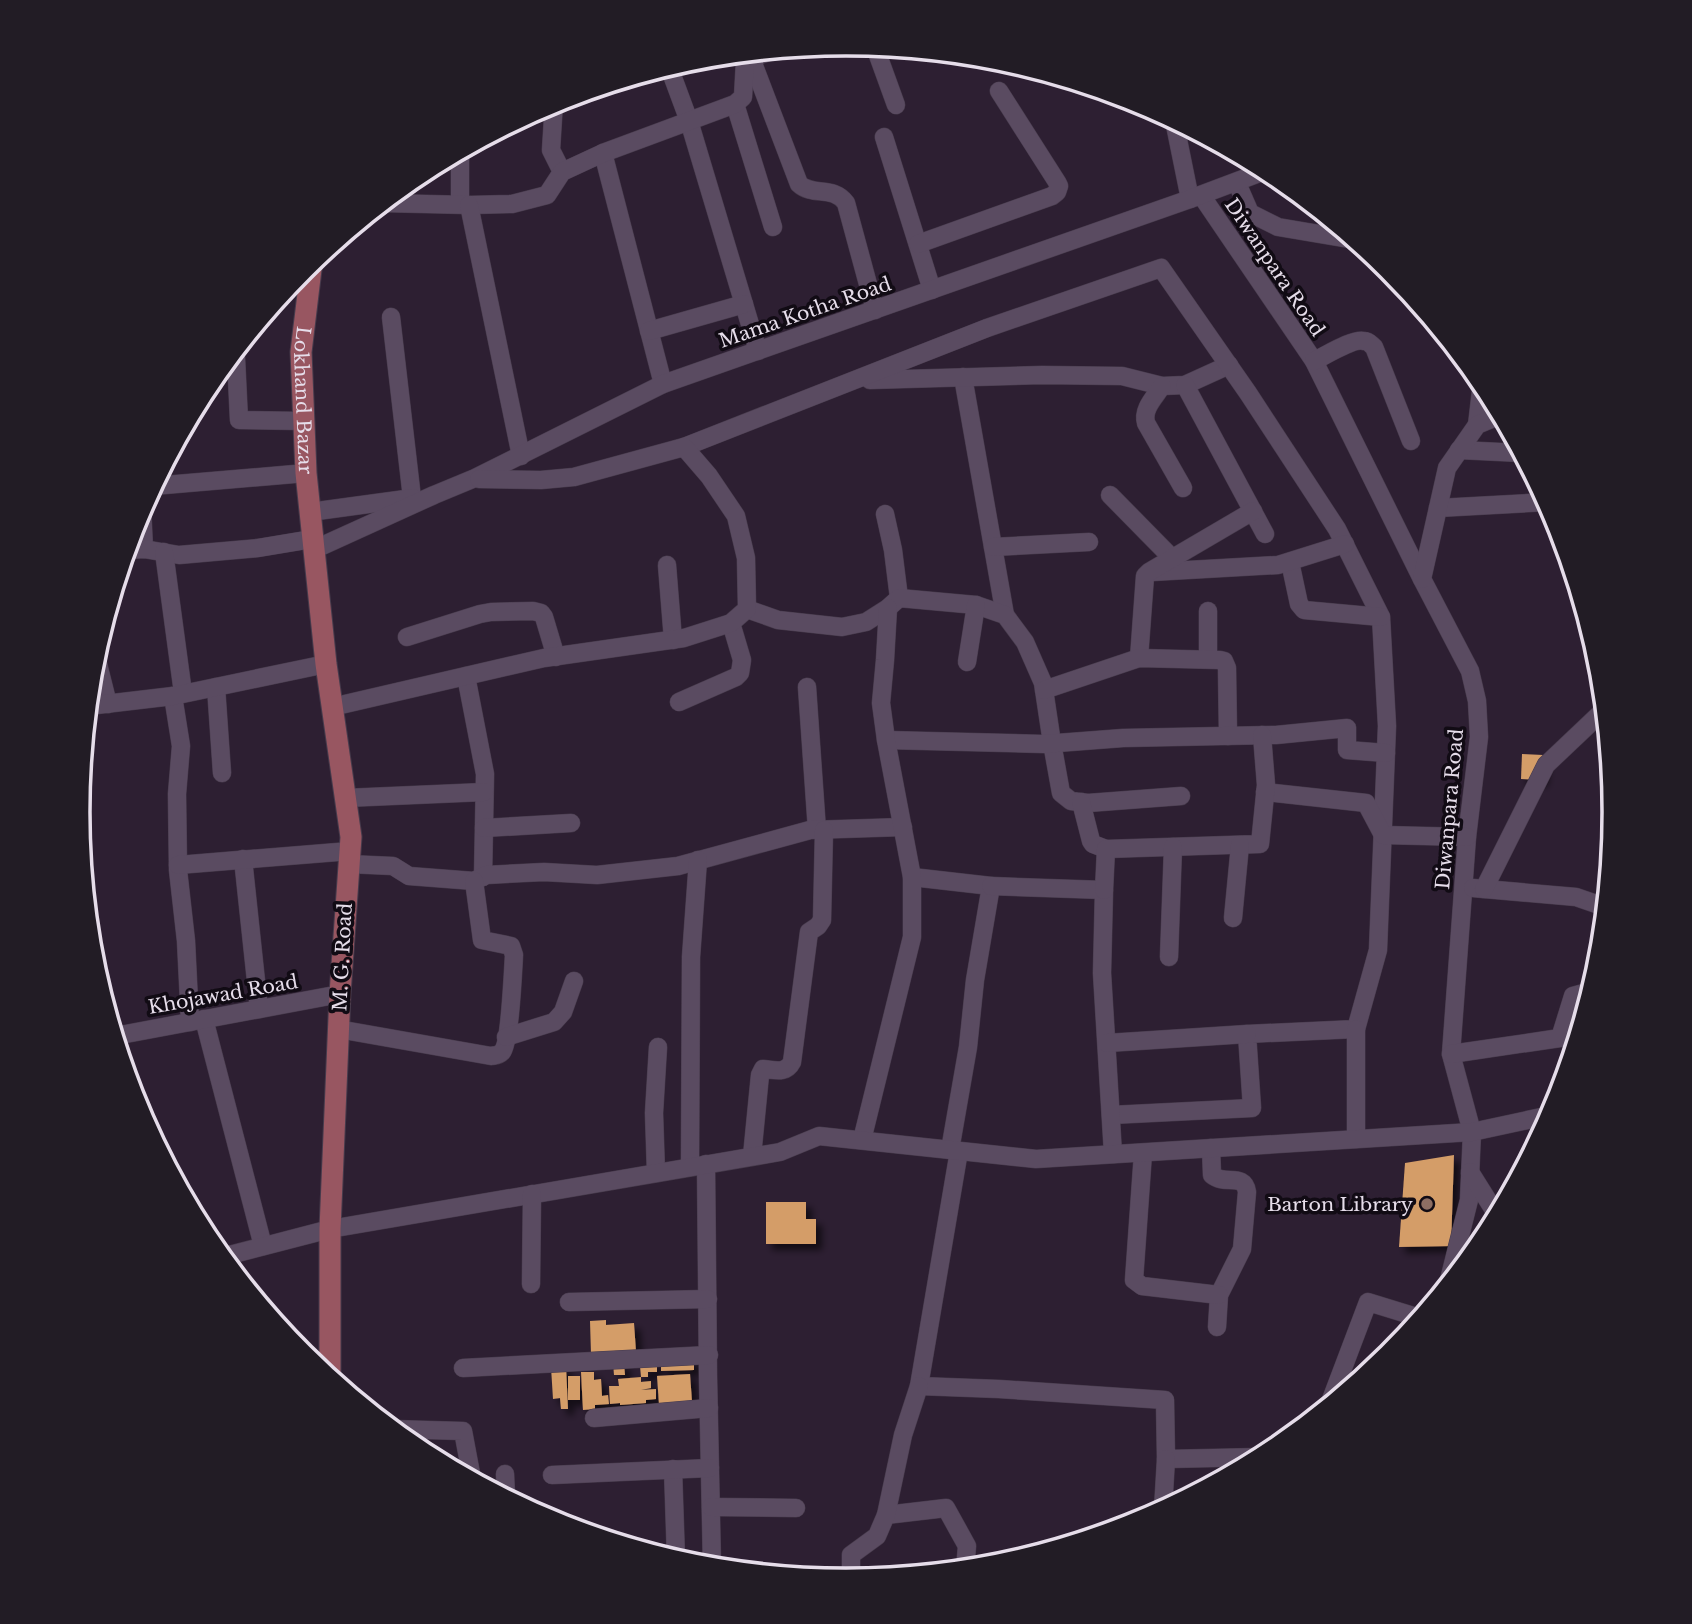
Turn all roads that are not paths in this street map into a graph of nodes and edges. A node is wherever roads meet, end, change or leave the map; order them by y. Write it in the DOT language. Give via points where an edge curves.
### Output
graph roads {
  1 [pos="879,57"];
  2 [pos="746,62"];
  3 [pos="749,62"];
  4 [pos="673,77"];
  5 [pos="999,91"];
  6 [pos="734,104"];
  7 [pos="896,105"];
  8 [pos="553,116"];
  9 [pos="689,121"];
  10 [pos="1178,133"];
  11 [pos="884,137"];
  12 [pos="603,153"];
  13 [pos="461,161"];
  14 [pos="562,172"];
  15 [pos="1254,176"];
  16 [pos="1237,183"];
  17 [pos="1196,197"];
  18 [pos="398,203"];
  19 [pos="465,205"];
  20 [pos="773,227"];
  21 [pos="1336,237"];
  22 [pos="918,244"];
  23 [pos="310,278"];
  24 [pos="932,290"];
  25 [pos="744,304"];
  26 [pos="875,310"];
  27 [pos="391,317"];
  28 [pos="649,331"];
  29 [pos="758,351"];
  30 [pos="1314,361"];
  31 [pos="236,365"];
  32 [pos="1229,365"];
  33 [pos="963,377"];
  34 [pos="856,380"];
  35 [pos="663,384"];
  36 [pos="1185,385"];
  37 [pos="1162,386"];
  38 [pos="1480,400"];
  39 [pos="1492,419"];
  40 [pos="304,421"];
  41 [pos="1477,425"];
  42 [pos="1411,441"];
  43 [pos="684,447"];
  44 [pos="1460,450"];
  45 [pos="1511,452"];
  46 [pos="521,456"];
  47 [pos="306,473"];
  48 [pos="475,478"];
  49 [pos="165,485"];
  50 [pos="1183,488"];
  51 [pos="434,495"];
  52 [pos="1110,495"];
  53 [pos="412,498"];
  54 [pos="1535,503"];
  55 [pos="1438,508"];
  56 [pos="1253,511"];
  57 [pos="310,512"];
  58 [pos="886,514"];
  59 [pos="1265,534"];
  60 [pos="1089,541"];
  61 [pos="1345,544"];
  62 [pos="313,545"];
  63 [pos="993,547"];
  64 [pos="138,549"];
  65 [pos="163,552"];
  66 [pos="1172,558"];
  67 [pos="1290,562"];
  68 [pos="667,565"];
  69 [pos="1149,572"];
  70 [pos="1422,579"];
  71 [pos="893,603"];
  72 [pos="976,605"];
  73 [pos="747,609"];
  74 [pos="1208,611"];
  75 [pos="1006,615"];
  76 [pos="1381,617"];
  77 [pos="731,623"];
  78 [pos="407,637"];
  79 [pos="673,640"];
  80 [pos="556,657"];
  81 [pos="1139,658"];
  82 [pos="1208,659"];
  83 [pos="967,662"];
  84 [pos="326,664"];
  85 [pos="466,676"];
  86 [pos="102,680"];
  87 [pos="216,687"];
  88 [pos="807,687"];
  89 [pos="1044,690"];
  90 [pos="178,695"];
  91 [pos="680,702"];
  92 [pos="108,704"];
  93 [pos="97,705"];
  94 [pos="332,707"];
  95 [pos="1596,717"];
  96 [pos="1228,736"];
  97 [pos="1262,736"];
  98 [pos="886,740"];
  99 [pos="1052,743"];
  100 [pos="1386,753"];
  101 [pos="222,773"];
  102 [pos="484,792"];
  103 [pos="1265,792"];
  104 [pos="1181,796"];
  105 [pos="345,798"];
  106 [pos="1081,802"];
  107 [pos="570,823"];
  108 [pos="903,827"];
  109 [pos="484,828"];
  110 [pos="821,830"];
  111 [pos="1382,835"];
  112 [pos="1466,837"];
  113 [pos="1240,845"];
  114 [pos="1173,847"];
  115 [pos="1106,849"];
  116 [pos="349,858"];
  117 [pos="243,859"];
  118 [pos="698,860"];
  119 [pos="178,864"];
  120 [pos="912,877"];
  121 [pos="479,879"];
  122 [pos="991,887"];
  123 [pos="1463,887"];
  124 [pos="1484,888"];
  125 [pos="1104,890"];
  126 [pos="1597,904"];
  127 [pos="1233,918"];
  128 [pos="1169,957"];
  129 [pos="574,981"];
  130 [pos="340,994"];
  131 [pos="1579,994"];
  132 [pos="259,1009"];
  133 [pos="197,1021"];
  134 [pos="338,1029"];
  135 [pos="1356,1029"];
  136 [pos="124,1034"];
  137 [pos="1247,1034"];
  138 [pos="506,1037"];
  139 [pos="1107,1043"];
  140 [pos="658,1046"];
  141 [pos="1451,1054"];
  142 [pos="1111,1115"];
  143 [pos="1536,1118"];
  144 [pos="1472,1132"];
  145 [pos="1356,1139"];
  146 [pos="862,1140"];
  147 [pos="1212,1149"];
  148 [pos="954,1150"];
  149 [pos="1143,1153"];
  150 [pos="1113,1154"];
  151 [pos="752,1156"];
  152 [pos="698,1166"];
  153 [pos="1470,1172"];
  154 [pos="656,1173"];
  155 [pos="532,1194"];
  156 [pos="1491,1206"];
  157 [pos="331,1229"];
  158 [pos="263,1246"];
  159 [pos="233,1253"];
  160 [pos="1454,1261"];
  161 [pos="531,1284"];
  162 [pos="1219,1294"];
  163 [pos="708,1299"];
  164 [pos="569,1301"];
  165 [pos="1410,1315"];
  166 [pos="1217,1327"];
  167 [pos="709,1355"];
  168 [pos="331,1365"];
  169 [pos="463,1368"];
  170 [pos="919,1386"];
  171 [pos="1336,1387"];
  172 [pos="709,1408"];
  173 [pos="594,1418"];
  174 [pos="410,1430"];
  175 [pos="1239,1457"];
  176 [pos="1166,1459"];
  177 [pos="470,1468"];
  178 [pos="710,1468"];
  179 [pos="673,1469"];
  180 [pos="505,1475"];
  181 [pos="552,1475"];
  182 [pos="506,1487"];
  183 [pos="1164,1497"];
  184 [pos="711,1507"];
  185 [pos="796,1508"];
  186 [pos="886,1515"];
  187 [pos="676,1548"];
  188 [pos="712,1555"];
  189 [pos="966,1558"];
  190 [pos="851,1568"];
  1 -- 7 [label="street"];
  2 -- 6 [label="street" via="743,97"];
  3 -- 26 [label="street" via="799,184 834,193 846,203"];
  4 -- 9 [label="street"];
  5 -- 22 [label="street" via="1057,182 1057,192"];
  6 -- 9 [label="street"];
  6 -- 20 [label="street"];
  8 -- 14 [label="street" via="551,149"];
  9 -- 12 [label="street"];
  9 -- 25 [label="street"];
  10 -- 17 [label="street"];
  11 -- 22 [label="street"];
  12 -- 14 [label="street"];
  12 -- 28 [label="street"];
  13 -- 19 [label="street"];
  14 -- 19 [label="street" via="547,195 512,204"];
  15 -- 16 [label="street, Mama Kotha Road"];
  16 -- 17 [label="street, Mama Kotha Road"];
  16 -- 21 [label="street" via="1250,213 1278,228"];
  17 -- 24 [label="street, Mama Kotha Road"];
  17 -- 30 [label="street, Diwanpara Road"];
  18 -- 19 [label="street"];
  19 -- 46 [label="street"];
  22 -- 24 [label="street"];
  23 -- 40 [label="main road, Lokhand Bazar" via="301,352"];
  24 -- 26 [label="street, Mama Kotha Road"];
  25 -- 28 [label="street"];
  25 -- 29 [label="street"];
  26 -- 29 [label="street, Mama Kotha Road"];
  27 -- 53 [label="street"];
  28 -- 35 [label="street"];
  29 -- 35 [label="street, Mama Kotha Road"];
  30 -- 42 [label="street" via="1354,342 1368,342 1374,347"];
  30 -- 70 [label="street, Diwanpara Road"];
  31 -- 40 [label="street" via="239,420"];
  32 -- 34 [label="street" via="1161,268 987,328"];
  32 -- 36 [label="street"];
  32 -- 61 [label="street"];
  33 -- 34 [label="street"];
  33 -- 37 [label="street" via="1122,376"];
  33 -- 63 [label="street"];
  34 -- 43 [label="street"];
  35 -- 46 [label="street, Mama Kotha Road"];
  36 -- 37 [label="street"];
  36 -- 56 [label="street"];
  37 -- 50 [label="street" via="1144,418"];
  38 -- 41 [label="street"];
  39 -- 41 [label="street"];
  40 -- 47 [label="main road, Lokhand Bazar"];
  41 -- 44 [label="street"];
  43 -- 48 [label="street" via="574,477"];
  43 -- 73 [label="street" via="736,516 746,558"];
  44 -- 45 [label="street"];
  44 -- 55 [label="street" via="1447,468"];
  46 -- 48 [label="street, Mama Kotha Road"];
  47 -- 49 [label="street"];
  47 -- 57 [label="main road, Lokhand Bazar"];
  48 -- 51 [label="street, Mama Kotha Road"];
  51 -- 53 [label="street, Mama Kotha Road"];
  51 -- 62 [label="street, Mama Kotha Road"];
  52 -- 66 [label="street"];
  53 -- 57 [label="street, Mama Kotha Road"];
  54 -- 55 [label="street"];
  55 -- 70 [label="street"];
  56 -- 59 [label="street"];
  56 -- 66 [label="street"];
  57 -- 62 [label="main road, Lokhand Bazar"];
  58 -- 71 [label="street" via="893,550"];
  60 -- 63 [label="street"];
  61 -- 67 [label="street"];
  61 -- 76 [label="street"];
  62 -- 65 [label="street, Mama Kotha Road" via="179,555"];
  62 -- 84 [label="main road, M. G. Road"];
  63 -- 75 [label="street"];
  64 -- 65 [label="street, Mama Kotha Road"];
  65 -- 90 [label="street"];
  66 -- 69 [label="street"];
  67 -- 69 [label="street"];
  67 -- 76 [label="street" via="1304,610"];
  68 -- 79 [label="street"];
  69 -- 81 [label="street" via="1144,580"];
  70 -- 112 [label="street, Diwanpara Road" via="1470,671 1477,701 1479,737"];
  71 -- 72 [label="street"];
  71 -- 73 [label="street" via="866,622 842,626 778,620"];
  71 -- 98 [label="street" via="881,703"];
  72 -- 75 [label="street"];
  72 -- 83 [label="street"];
  73 -- 77 [label="street"];
  74 -- 82 [label="street"];
  75 -- 89 [label="street" via="1025,642"];
  76 -- 100 [label="street"];
  77 -- 79 [label="street"];
  77 -- 91 [label="street" via="742,660 740,673"];
  78 -- 80 [label="street" via="480,614 533,611 544,617"];
  79 -- 80 [label="street"];
  80 -- 85 [label="street"];
  81 -- 82 [label="street"];
  81 -- 89 [label="street"];
  82 -- 96 [label="street" via="1224,661 1227,668"];
  84 -- 87 [label="street"];
  84 -- 94 [label="main road, M. G. Road"];
  85 -- 94 [label="street"];
  85 -- 102 [label="street"];
  86 -- 92 [label="street"];
  87 -- 90 [label="street"];
  87 -- 101 [label="street"];
  88 -- 110 [label="street"];
  89 -- 99 [label="street"];
  90 -- 92 [label="street"];
  90 -- 119 [label="street"];
  92 -- 93 [label="street"];
  94 -- 105 [label="main road, M. G. Road"];
  95 -- 124 [label="street" via="1546,765"];
  96 -- 97 [label="street"];
  96 -- 99 [label="street"];
  97 -- 100 [label="street" via="1347,728 1347,750"];
  97 -- 103 [label="street"];
  98 -- 99 [label="street"];
  98 -- 108 [label="street"];
  99 -- 106 [label="street" via="1061,793"];
  100 -- 111 [label="street"];
  102 -- 105 [label="street"];
  102 -- 109 [label="street"];
  103 -- 111 [label="street" via="1366,803"];
  103 -- 113 [label="street" via="1260,844"];
  104 -- 106 [label="street"];
  105 -- 116 [label="main road, M. G. Road"];
  106 -- 115 [label="street" via="1091,841"];
  107 -- 109 [label="street"];
  108 -- 110 [label="street"];
  108 -- 120 [label="street"];
  109 -- 121 [label="street"];
  110 -- 118 [label="street"];
  110 -- 151 [label="street" via="822,920 809,932 792,1062 782,1071 763,1069"];
  111 -- 112 [label="street"];
  111 -- 135 [label="street" via="1378,950"];
  112 -- 123 [label="street, Diwanpara Road"];
  113 -- 114 [label="street"];
  113 -- 127 [label="street"];
  114 -- 115 [label="street"];
  114 -- 128 [label="street"];
  115 -- 125 [label="street"];
  116 -- 117 [label="street"];
  116 -- 121 [label="street" via="393,866 409,876"];
  116 -- 130 [label="main road, M. G. Road"];
  117 -- 119 [label="street"];
  117 -- 132 [label="street"];
  118 -- 121 [label="street" via="597,875 544,872"];
  118 -- 152 [label="street" via="691,957"];
  119 -- 133 [label="street"];
  120 -- 122 [label="street"];
  120 -- 146 [label="street" via="912,937"];
  121 -- 138 [label="street" via="482,940 510,946 514,955"];
  122 -- 125 [label="street"];
  122 -- 148 [label="street"];
  123 -- 124 [label="street"];
  123 -- 141 [label="street, Diwanpara Road"];
  124 -- 126 [label="street" via="1576,897"];
  125 -- 139 [label="street" via="1102,973"];
  129 -- 138 [label="street" via="563,1012 554,1022"];
  130 -- 132 [label="street, Khojawad Road"];
  130 -- 134 [label="main road, M. G. Road"];
  131 -- 141 [label="street" via="1573,996 1560,1038"];
  132 -- 133 [label="street, Khojawad Road"];
  133 -- 136 [label="street, Khojawad Road"];
  133 -- 158 [label="street"];
  134 -- 138 [label="street" via="491,1056 502,1051"];
  134 -- 157 [label="main road, M. G. Road"];
  135 -- 137 [label="street"];
  135 -- 145 [label="street"];
  137 -- 139 [label="street"];
  137 -- 142 [label="street" via="1252,1108"];
  139 -- 142 [label="street"];
  140 -- 154 [label="street"];
  141 -- 144 [label="street, Diwanpara Road"];
  142 -- 150 [label="street"];
  143 -- 144 [label="street"];
  144 -- 145 [label="street"];
  144 -- 153 [label="street, Diwanpara Road"];
  145 -- 147 [label="street"];
  146 -- 148 [label="street"];
  146 -- 151 [label="street" via="819,1136 780,1152"];
  147 -- 149 [label="street"];
  147 -- 162 [label="street" via="1212,1175 1238,1180 1247,1192 1242,1249"];
  148 -- 150 [label="street" via="1036,1159"];
  148 -- 170 [label="street"];
  149 -- 150 [label="street"];
  149 -- 162 [label="street" via="1134,1280 1142,1286"];
  151 -- 152 [label="street"];
  152 -- 154 [label="street"];
  152 -- 163 [label="street"];
  153 -- 156 [label="street"];
  153 -- 160 [label="street, Diwanpara Road" via="1469,1200"];
  154 -- 155 [label="street"];
  155 -- 157 [label="street"];
  155 -- 161 [label="street"];
  157 -- 158 [label="street"];
  157 -- 168 [label="main road, M. G. Road"];
  158 -- 159 [label="street"];
  162 -- 166 [label="street"];
  163 -- 164 [label="street"];
  163 -- 167 [label="street"];
  165 -- 171 [label="street" via="1368,1302"];
  167 -- 169 [label="street"];
  167 -- 172 [label="street"];
  170 -- 176 [label="street" via="1164,1400"];
  170 -- 186 [label="street"];
  172 -- 173 [label="street"];
  172 -- 178 [label="street"];
  174 -- 177 [label="street" via="463,1431"];
  175 -- 176 [label="street"];
  176 -- 183 [label="street"];
  178 -- 179 [label="street"];
  178 -- 184 [label="street"];
  179 -- 181 [label="street"];
  179 -- 187 [label="street"];
  180 -- 182 [label="street"];
  184 -- 185 [label="street"];
  184 -- 188 [label="street"];
  186 -- 189 [label="street" via="946,1508 967,1546"];
  186 -- 190 [label="street" via="877,1535 851,1555"];
}
